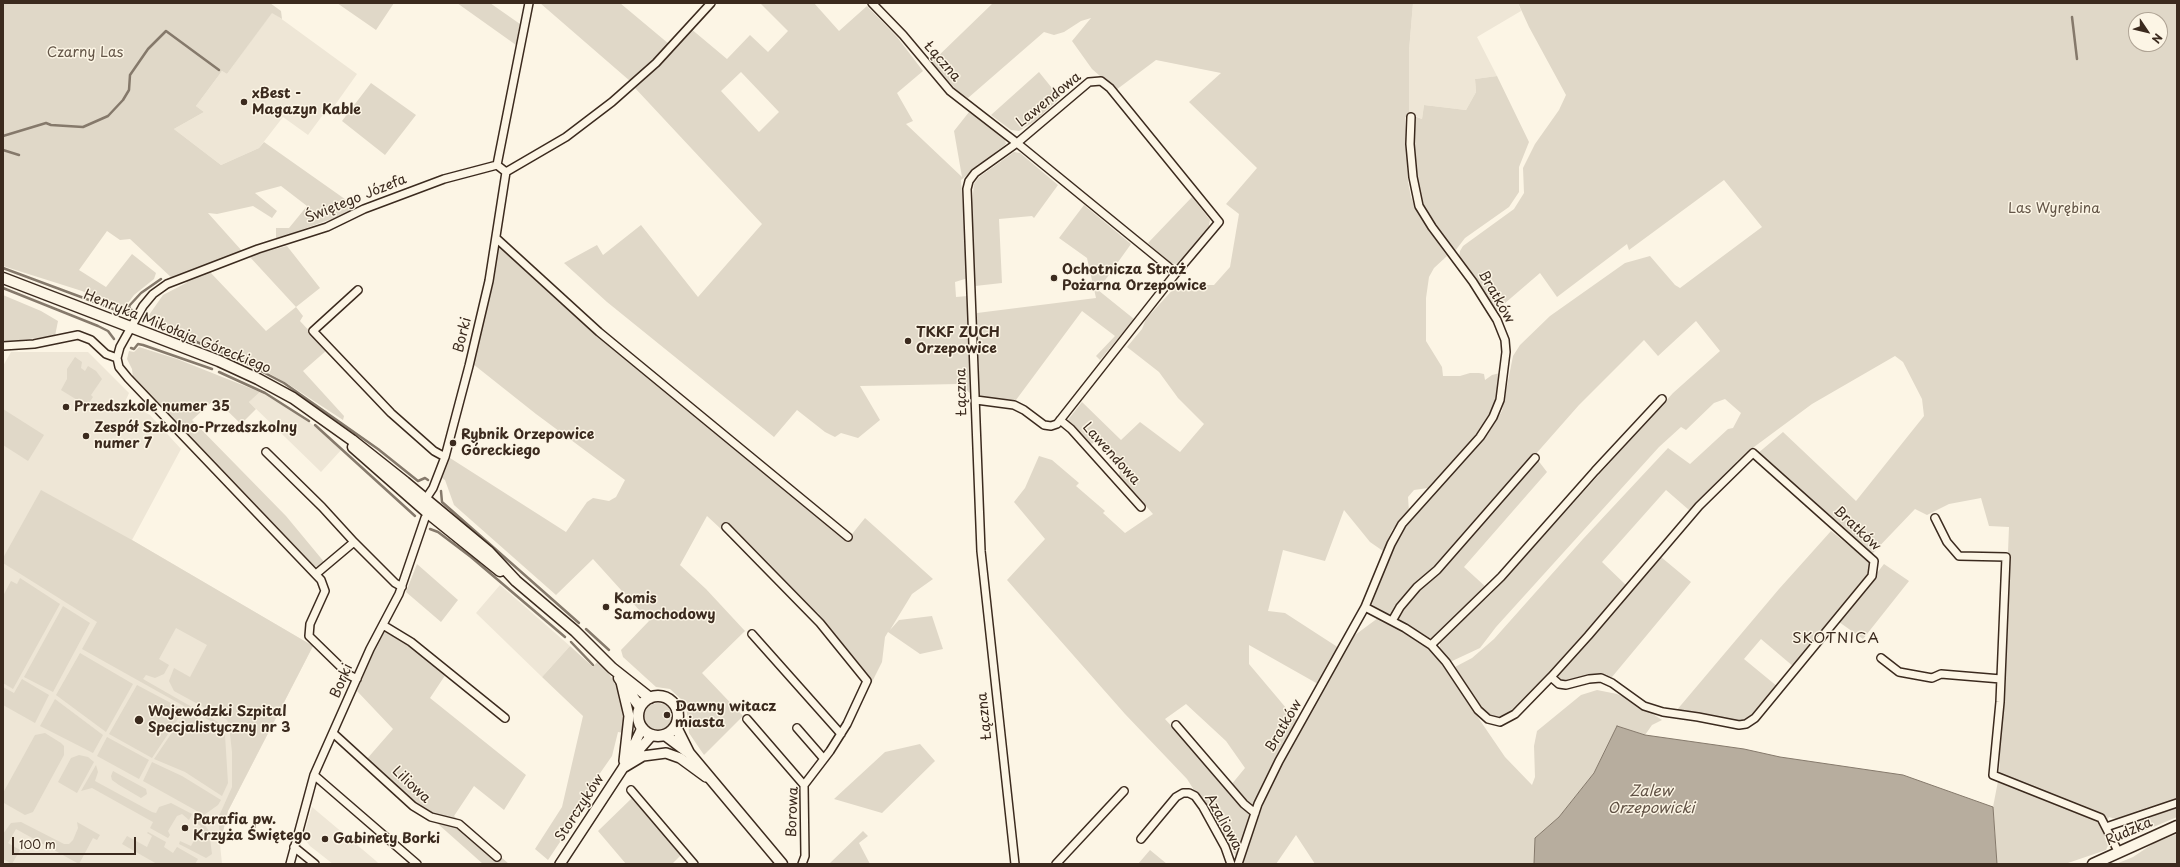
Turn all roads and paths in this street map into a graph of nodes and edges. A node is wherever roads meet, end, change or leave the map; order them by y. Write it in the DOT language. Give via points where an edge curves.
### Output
graph roads {
  1 [pos="529,3"];
  2 [pos="711,3"];
  3 [pos="872,3"];
  4 [pos="1411,117"];
  5 [pos="1016,143"];
  6 [pos="497,165"];
  7 [pos="506,172"];
  8 [pos="496,238"];
  9 [pos="1176,273"];
  10 [pos="3,278"];
  11 [pos="358,290"];
  12 [pos="131,327"];
  13 [pos="3,346"];
  14 [pos="117,358"];
  15 [pos="1662,399"];
  16 [pos="976,400"];
  17 [pos="1060,420"];
  18 [pos="266,452"];
  19 [pos="445,457"];
  20 [pos="1535,458"];
  21 [pos="427,506"];
  22 [pos="1140,507"];
  23 [pos="1935,518"];
  24 [pos="726,527"];
  25 [pos="848,537"];
  26 [pos="354,542"];
  27 [pos="316,574"];
  28 [pos="402,587"];
  29 [pos="1365,607"];
  30 [pos="1392,621"];
  31 [pos="383,625"];
  32 [pos="752,634"];
  33 [pos="1431,645"];
  34 [pos="1881,658"];
  35 [pos="612,668"];
  36 [pos="1550,677"];
  37 [pos="357,679"];
  38 [pos="2001,679"];
  39 [pos="620,680"];
  40 [pos="650,698"];
  41 [pos="640,707"];
  42 [pos="505,718"];
  43 [pos="747,719"];
  44 [pos="1176,725"];
  45 [pos="676,727"];
  46 [pos="642,728"];
  47 [pos="797,728"];
  48 [pos="333,733"];
  49 [pos="841,734"];
  50 [pos="665,735"];
  51 [pos="652,736"];
  52 [pos="689,753"];
  53 [pos="824,759"];
  54 [pos="623,768"];
  55 [pos="314,775"];
  56 [pos="712,781"];
  57 [pos="804,785"];
  58 [pos="631,790"];
  59 [pos="1124,791"];
  60 [pos="2177,804"];
  61 [pos="1255,813"];
  62 [pos="2177,826"];
  63 [pos="2106,827"];
  64 [pos="1141,839"];
  65 [pos="294,847"];
  66 [pos="2119,853"];
  67 [pos="497,857"];
  68 [pos="290,864"];
  69 [pos="315,864"];
  70 [pos="417,864"];
  71 [pos="560,864"];
  72 [pos="694,864"];
  73 [pos="782,864"];
  74 [pos="802,864"];
  75 [pos="1015,864"];
  76 [pos="1056,864"];
  77 [pos="1230,864"];
  78 [pos="1238,864"];
  79 [pos="2093,864"];
  1 -- 6 [label="street"];
  2 -- 7 [label="street" via="656,63 612,102 562,140"];
  3 -- 5 [label="street, Łączna" via="950,91"];
  4 -- 29 [label="street, Bratków" via="1410,144 1419,206 1489,307 1506,340 1506,352 1502,388 1494,417 1480,437 1402,524"];
  5 -- 9 [label="street, Lawendowa"];
  5 -- 9 [label="street, Lawendowa" via="1084,84 1098,81 1107,85 1219,222"];
  5 -- 16 [label="street, Łączna" via="975,173 968,185"];
  6 -- 7 [label="street"];
  6 -- 12 [label="street, Świętego Józefa" via="420,187 327,226 167,284 149,297"];
  7 -- 8 [label="street, Borki"];
  8 -- 19 [label="street, Borki" via="490,281"];
  8 -- 25 [label="street" via="600,332"];
  9 -- 17 [label="street, Lawendowa"];
  10 -- 12 [label="main road, Henryka Mikołaja Góreckiego"];
  11 -- 19 [label="street" via="313,331 391,413 434,451"];
  12 -- 14 [label="street, Świętego Józefa" via="117,353"];
  12 -- 21 [label="main road, Henryka Mikołaja Góreckiego" via="258,379 293,398 333,428 369,463"];
  13 -- 14 [label="street" via="34,344 78,335 91,340 107,355"];
  14 -- 27 [label="street" via="119,367 128,378"];
  15 -- 33 [label="street" via="1595,470 1501,577"];
  16 -- 17 [label="street" via="1019,407 1047,426 1054,425"];
  16 -- 75 [label="street, Łączna" via="981,551"];
  17 -- 22 [label="street, Lawendowa" via="1071,429"];
  18 -- 26 [label="street"];
  19 -- 21 [label="street, Borki"];
  20 -- 30 [label="street" via="1438,570 1417,587"];
  21 -- 28 [label="street, Borki"];
  21 -- 35 [label="main road, Henryka Mikołaja Góreckiego" via="484,559 516,581 570,627"];
  23 -- 38 [label="street" via="1947,542 1959,556 2006,557"];
  24 -- 49 [label="street, Borowa" via="820,623 867,682"];
  26 -- 27 [label="street"];
  26 -- 28 [label="street" via="395,584"];
  27 -- 37 [label="street" via="325,591 309,626 309,636 334,662"];
  28 -- 31 [label="street, Borki"];
  29 -- 30 [label="street, Bratków"];
  29 -- 61 [label="street, Bratków" via="1279,761"];
  30 -- 33 [label="street, Bratków"];
  31 -- 37 [label="street, Borki"];
  31 -- 42 [label="street" via="416,646"];
  32 -- 49 [label="street"];
  33 -- 36 [label="street, Bratków" via="1446,662 1478,710 1494,721 1500,722 1513,717"];
  34 -- 38 [label="street" via="1899,672 1932,678 1941,674"];
  35 -- 39 [label="main road, Henryka Mikołaja Góreckiego"];
  35 -- 40 [label="main road, Henryka Mikołaja Góreckiego"];
  36 -- 36 [label="street, Bratków" via="1559,684 1566,685 1589,678 1601,678 1644,706 1663,712 1746,724 1755,718 1872,576 1874,561 1752,453 1699,506 1594,630"];
  37 -- 48 [label="street, Borki"];
  38 -- 63 [label="street" via="1993,775 2101,818"];
  39 -- 41 [label="main road, Henryka Mikołaja Góreckiego"];
  39 -- 54 [label="street" via="629,716"];
  40 -- 41 [label="main road"];
  40 -- 45 [label="main road" via="662,696 672,702 678,712"];
  41 -- 46 [label="main road" via="638,717"];
  43 -- 57 [label="street"];
  44 -- 61 [label="street" via="1244,804"];
  45 -- 50 [label="main road"];
  45 -- 52 [label="main road"];
  46 -- 51 [label="main road"];
  46 -- 54 [label="street, Storczyków"];
  47 -- 53 [label="street"];
  48 -- 55 [label="street, Borki"];
  48 -- 67 [label="street, Liliowa" via="424,815 459,824"];
  49 -- 53 [label="street, Borowa"];
  50 -- 51 [label="main road"];
  50 -- 52 [label="main road"];
  51 -- 54 [label="street, Storczyków"];
  52 -- 56 [label="main road"];
  53 -- 57 [label="street, Borowa"];
  54 -- 56 [label="street" via="643,756 666,753 680,758"];
  54 -- 71 [label="street, Storczyków"];
  55 -- 65 [label="street, Borki"];
  55 -- 70 [label="street"];
  56 -- 73 [label="main road"];
  57 -- 74 [label="street, Borowa" via="805,856"];
  58 -- 72 [label="street"];
  59 -- 76 [label="street"];
  60 -- 63 [label="street"];
  61 -- 78 [label="street, Bratków"];
  62 -- 66 [label="main road, Rudzka"];
  63 -- 66 [label="street"];
  64 -- 77 [label="street, Azaliowa" via="1174,799 1180,794 1188,793 1195,796 1203,807 1225,847"];
  65 -- 68 [label="street, Borki"];
  65 -- 69 [label="street"];
  66 -- 79 [label="main road, Rudzka"];
}
